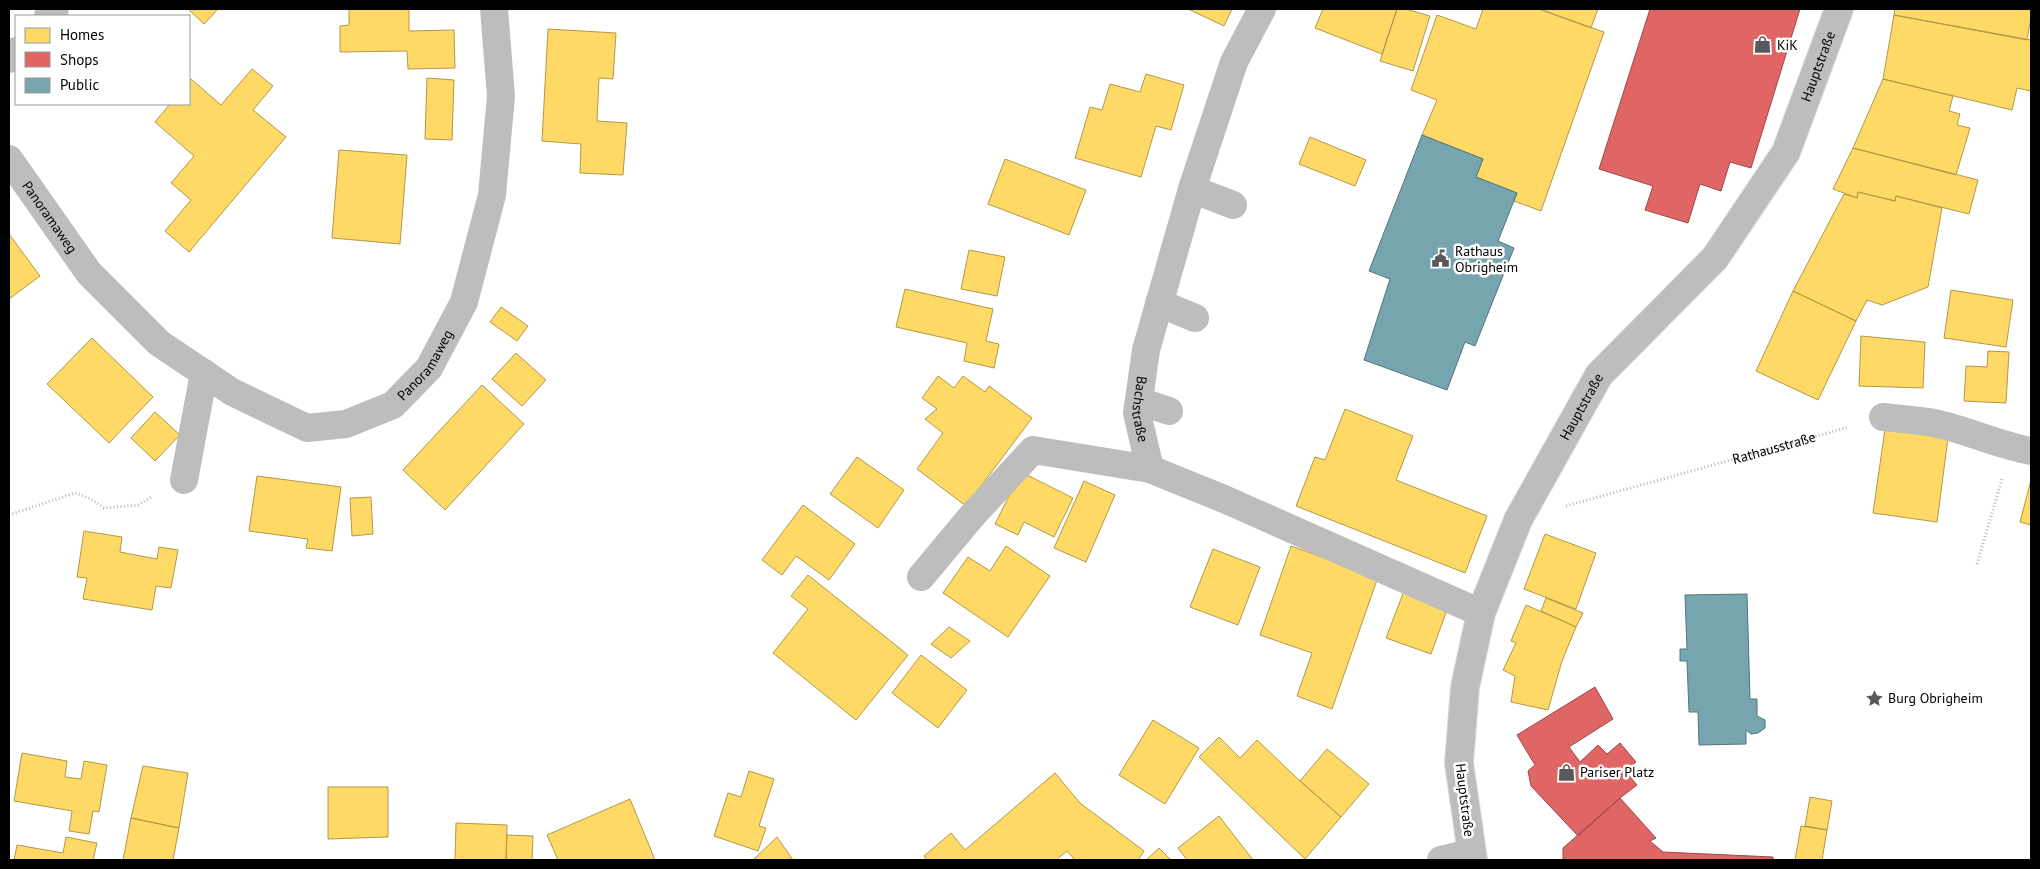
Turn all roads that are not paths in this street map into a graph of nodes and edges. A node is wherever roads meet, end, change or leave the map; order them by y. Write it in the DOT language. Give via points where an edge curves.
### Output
graph roads {
  1 [pos="494,9"];
  2 [pos="1262,9"];
  3 [pos="1839,9"];
  4 [pos="9,159"];
  5 [pos="1192,188"];
  6 [pos="1233,205"];
  7 [pos="1159,303"];
  8 [pos="1195,318"];
  9 [pos="204,373"];
  10 [pos="1139,401"];
  11 [pos="1169,411"];
  12 [pos="1883,417"];
  13 [pos="2022,449"];
  14 [pos="1150,469"];
  15 [pos="184,480"];
  16 [pos="921,577"];
  17 [pos="1481,613"];
  18 [pos="1472,857"];
  19 [pos="1441,860"];
  1 -- 9 [label="street, Panoramaweg" via="501,96 492,196 464,302 429,368 394,405 346,424 307,428 232,392"];
  2 -- 5 [label="street, Bachstraße" via="1234,62"];
  3 -- 17 [label="street, Hauptstraße" via="1786,152 1715,258 1600,375 1518,520"];
  4 -- 9 [label="street, Panoramaweg" via="89,273 159,343"];
  5 -- 6 [label="street"];
  5 -- 7 [label="street, Bachstraße"];
  7 -- 8 [label="street"];
  7 -- 10 [label="street, Bachstraße" via="1146,350"];
  9 -- 15 [label="street"];
  10 -- 11 [label="street"];
  10 -- 14 [label="street, Bachstraße" via="1137,413"];
  12 -- 13 [label="street" via="1933,423"];
  14 -- 16 [label="street" via="1033,450 970,517"];
  14 -- 17 [label="street"];
  17 -- 18 [label="street, Hauptstraße" via="1464,687 1459,762"];
  18 -- 19 [label="street"];
}
